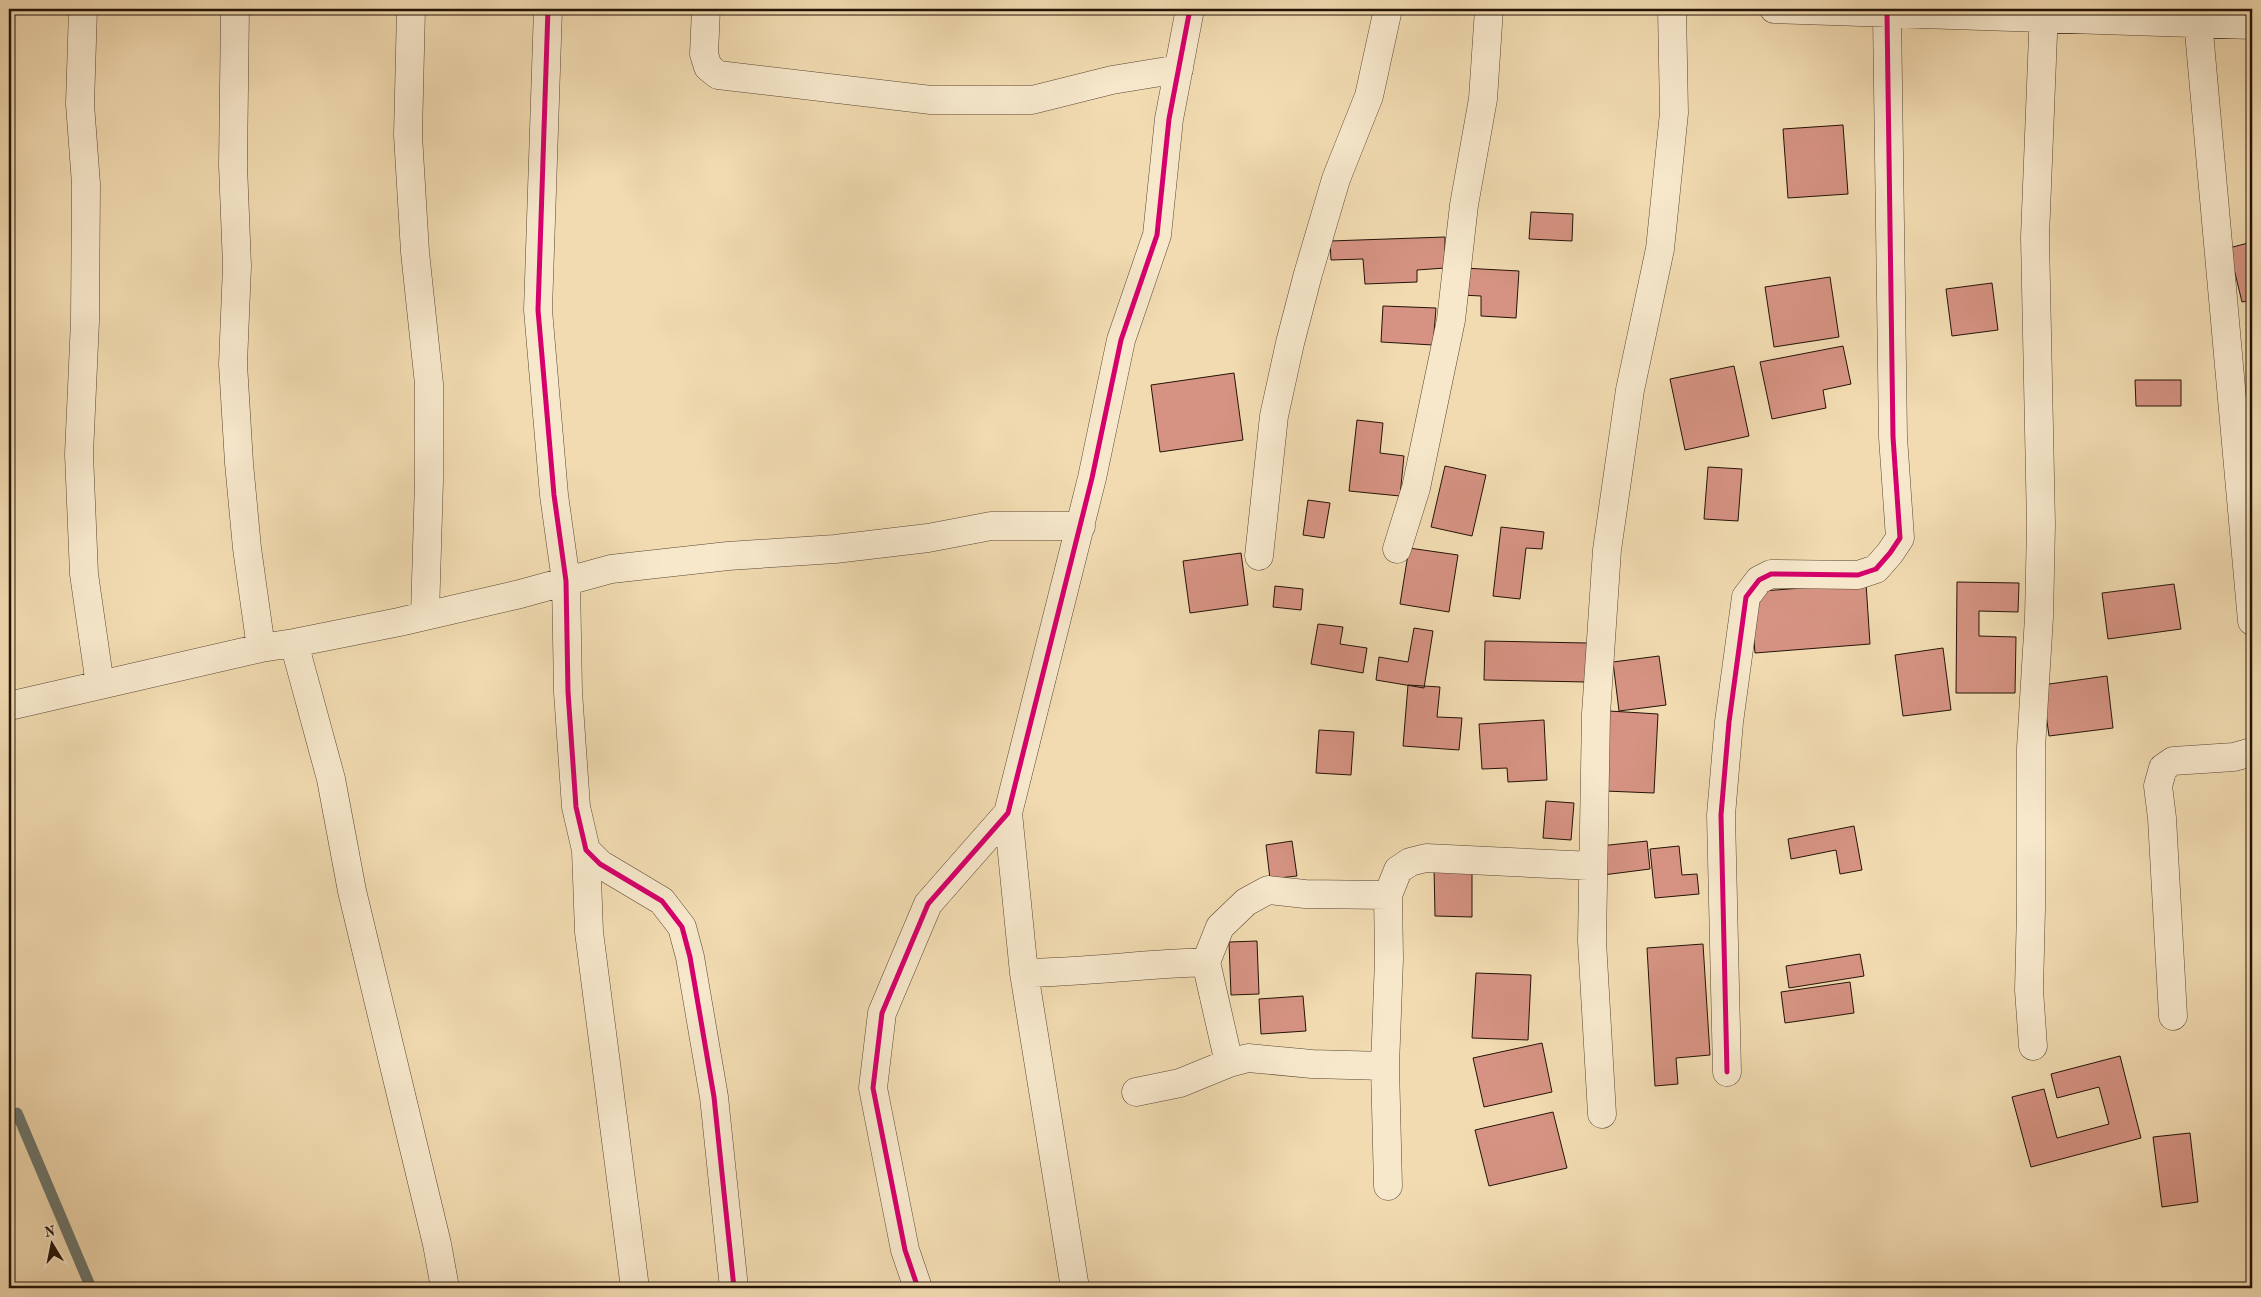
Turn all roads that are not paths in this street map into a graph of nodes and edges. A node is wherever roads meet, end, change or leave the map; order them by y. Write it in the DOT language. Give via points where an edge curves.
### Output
graph roads {
  1 [pos="83,9"];
  2 [pos="235,9"];
  3 [pos="411,9"];
  4 [pos="548,9"];
  5 [pos="706,9"];
  6 [pos="1190,9"];
  7 [pos="1388,9"];
  8 [pos="1489,9"];
  9 [pos="1672,9"];
  10 [pos="1774,9"];
  11 [pos="2044,13"];
  12 [pos="1887,14"];
  13 [pos="2198,22"];
  14 [pos="2252,24"];
  15 [pos="1178,69"];
  16 [pos="1081,526"];
  17 [pos="1397,549"];
  18 [pos="1259,556"];
  19 [pos="566,581"];
  20 [pos="425,616"];
  21 [pos="2252,621"];
  22 [pos="294,643"];
  23 [pos="261,648"];
  24 [pos="100,685"];
  25 [pos="9,706"];
  26 [pos="2252,752"];
  27 [pos="1008,813"];
  28 [pos="586,850"];
  29 [pos="1593,866"];
  30 [pos="1388,896"];
  31 [pos="1206,962"];
  32 [pos="1024,973"];
  33 [pos="2172,1016"];
  34 [pos="2033,1046"];
  35 [pos="1229,1063"];
  36 [pos="1385,1066"];
  37 [pos="1727,1072"];
  38 [pos="1136,1092"];
  39 [pos="1602,1114"];
  40 [pos="1388,1186"];
  41 [pos="444,1288"];
  42 [pos="635,1288"];
  43 [pos="734,1288"];
  44 [pos="918,1288"];
  45 [pos="1075,1288"];
  1 -- 24 [label="street" via="80,104 86,184 86,311 80,454 84,574"];
  2 -- 23 [label="street" via="233,166 237,266 234,364 240,472"];
  3 -- 20 [label="street" via="408,135 415,252 429,384"];
  4 -- 19 [label="street" via="538,310 554,495"];
  5 -- 15 [label="street" via="704,54 708,68 718,75 931,100 1032,100 1112,80"];
  6 -- 15 [label="street"];
  7 -- 18 [label="street" via="1369,96 1336,180 1290,343 1274,416"];
  8 -- 17 [label="street" via="1483,99 1464,205 1451,320 1416,488"];
  9 -- 29 [label="street" via="1674,113 1660,249 1630,390 1607,550 1596,714"];
  10 -- 12 [label="street"];
  11 -- 12 [label="street"];
  11 -- 13 [label="street"];
  11 -- 34 [label="street" via="2035,237 2041,525 2039,617 2030,748 2029,990"];
  12 -- 37 [label="street" via="1893,427 1900,538 1876,569 1858,575 1770,574 1759,580 1746,597 1729,722 1721,815"];
  13 -- 14 [label="street"];
  13 -- 21 [label="street"];
  15 -- 16 [label="street" via="1169,119 1157,235 1121,340"];
  16 -- 19 [label="street" via="991,526 928,538 835,549 728,556 611,569"];
  16 -- 27 [label="street"];
  19 -- 20 [label="street"];
  19 -- 28 [label="street" via="568,692 575,798"];
  20 -- 22 [label="street"];
  22 -- 23 [label="street"];
  22 -- 41 [label="street" via="331,779 352,891 437,1244"];
  23 -- 24 [label="street"];
  24 -- 25 [label="street"];
  26 -- 33 [label="street" via="2234,757 2173,761 2163,768 2158,786"];
  27 -- 32 [label="street"];
  27 -- 44 [label="street" via="928,904 882,1013 873,1088 905,1250"];
  28 -- 42 [label="street" via="589,932"];
  28 -- 43 [label="street" via="600,864 662,901 682,927 714,1097"];
  29 -- 30 [label="street" via="1426,858 1410,862 1398,870"];
  29 -- 39 [label="street" via="1592,941"];
  30 -- 31 [label="street" via="1268,890 1246,902 1220,928"];
  30 -- 36 [label="street"];
  31 -- 32 [label="street"];
  31 -- 35 [label="street"];
  32 -- 45 [label="street"];
  35 -- 36 [label="street" via="1248,1058"];
  35 -- 38 [label="street" via="1180,1083"];
  36 -- 40 [label="street"];
}
